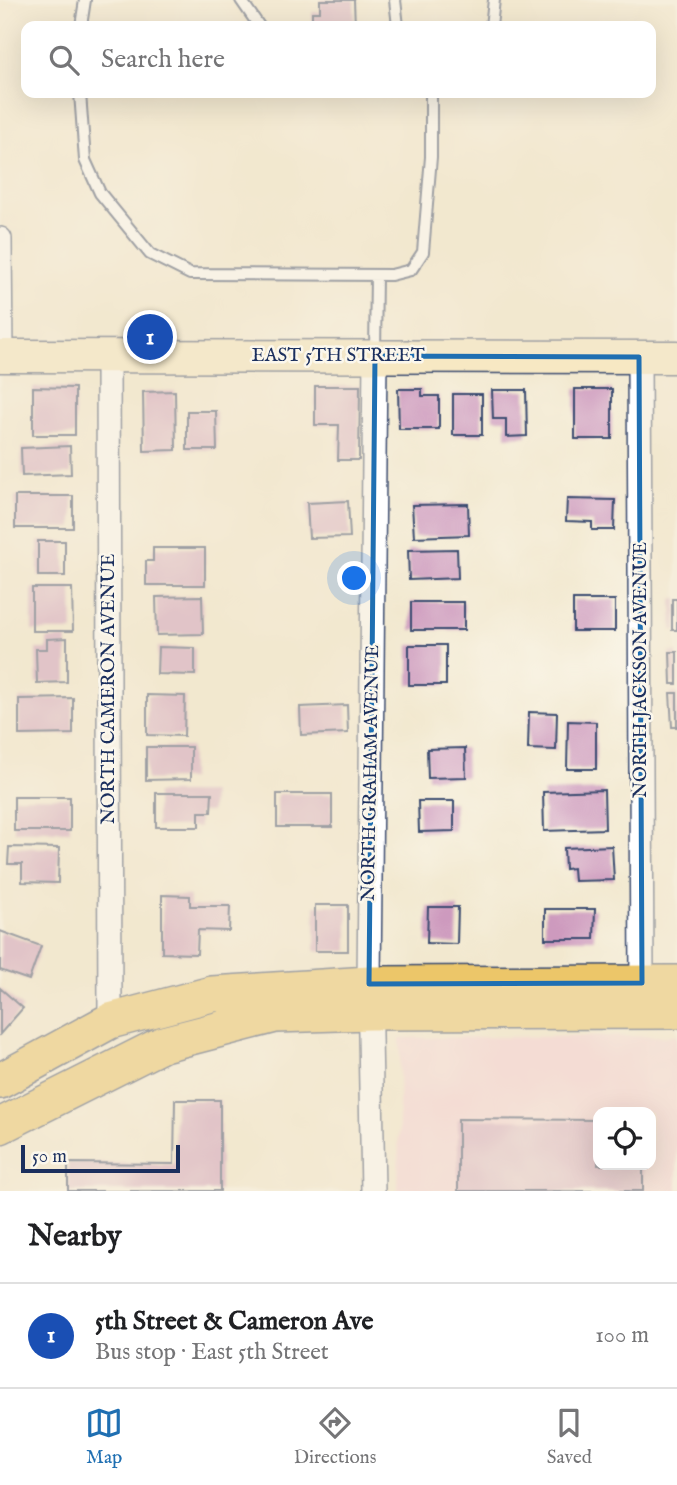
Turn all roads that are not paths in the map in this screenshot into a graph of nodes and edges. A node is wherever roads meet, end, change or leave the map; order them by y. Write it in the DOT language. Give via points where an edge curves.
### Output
graph roads {
  1 [pos="85,0"];
  2 [pos="241,0"];
  3 [pos="395,0"];
  4 [pos="494,0"];
  5 [pos="82,21"];
  6 [pos="256,21"];
  7 [pos="397,21"];
  8 [pos="492,21"];
  9 [pos="80,98"];
  10 [pos="431,98"];
  11 [pos="0,239"];
  12 [pos="376,275"];
  13 [pos="1,356"];
  14 [pos="375,356"];
  15 [pos="108,357"];
  16 [pos="639,357"];
  17 [pos="677,357"];
  18 [pos="642,983"];
  19 [pos="677,983"];
  20 [pos="370,998"];
  21 [pos="677,1011"];
  22 [pos="110,1021"];
  23 [pos="0,1081"];
  24 [pos="0,1103"];
  25 [pos="0,1126"];
  26 [pos="373,1191"];
  1 -- 5 [label="lane"];
  2 -- 6 [label="lane"];
  3 -- 7 [label="lane"];
  4 -- 8 [label="lane"];
  9 -- 12 [label="lane" via="85,160 100,193 150,254 190,274"];
  10 -- 12 [label="lane" via="423,252 411,270"];
  11 -- 13 [label="street"];
  12 -- 14 [label="lane"];
  13 -- 15 [label="main road, EAST 5TH STREET"];
  14 -- 15 [label="main road, EAST 5TH STREET"];
  14 -- 16 [label="main road, EAST 5TH STREET"];
  14 -- 20 [label="street, NORTH GRAHAM AVENUE"];
  15 -- 22 [label="street, NORTH CAMERON AVENUE"];
  16 -- 17 [label="main road, EAST 5TH STREET"];
  16 -- 18 [label="street, NORTH JACKSON AVENUE"];
  18 -- 19 [label="main road"];
  18 -- 20 [label="main road"];
  20 -- 21 [label="main road"];
  20 -- 22 [label="main road" via="212,994"];
  20 -- 25 [label="main road" via="275,1015 163,1044"];
  20 -- 26 [label="street, NORTH GRAHAM AVENUE"];
  22 -- 23 [label="main road"];
  22 -- 24 [label="main road" via="91,1053"];
}
